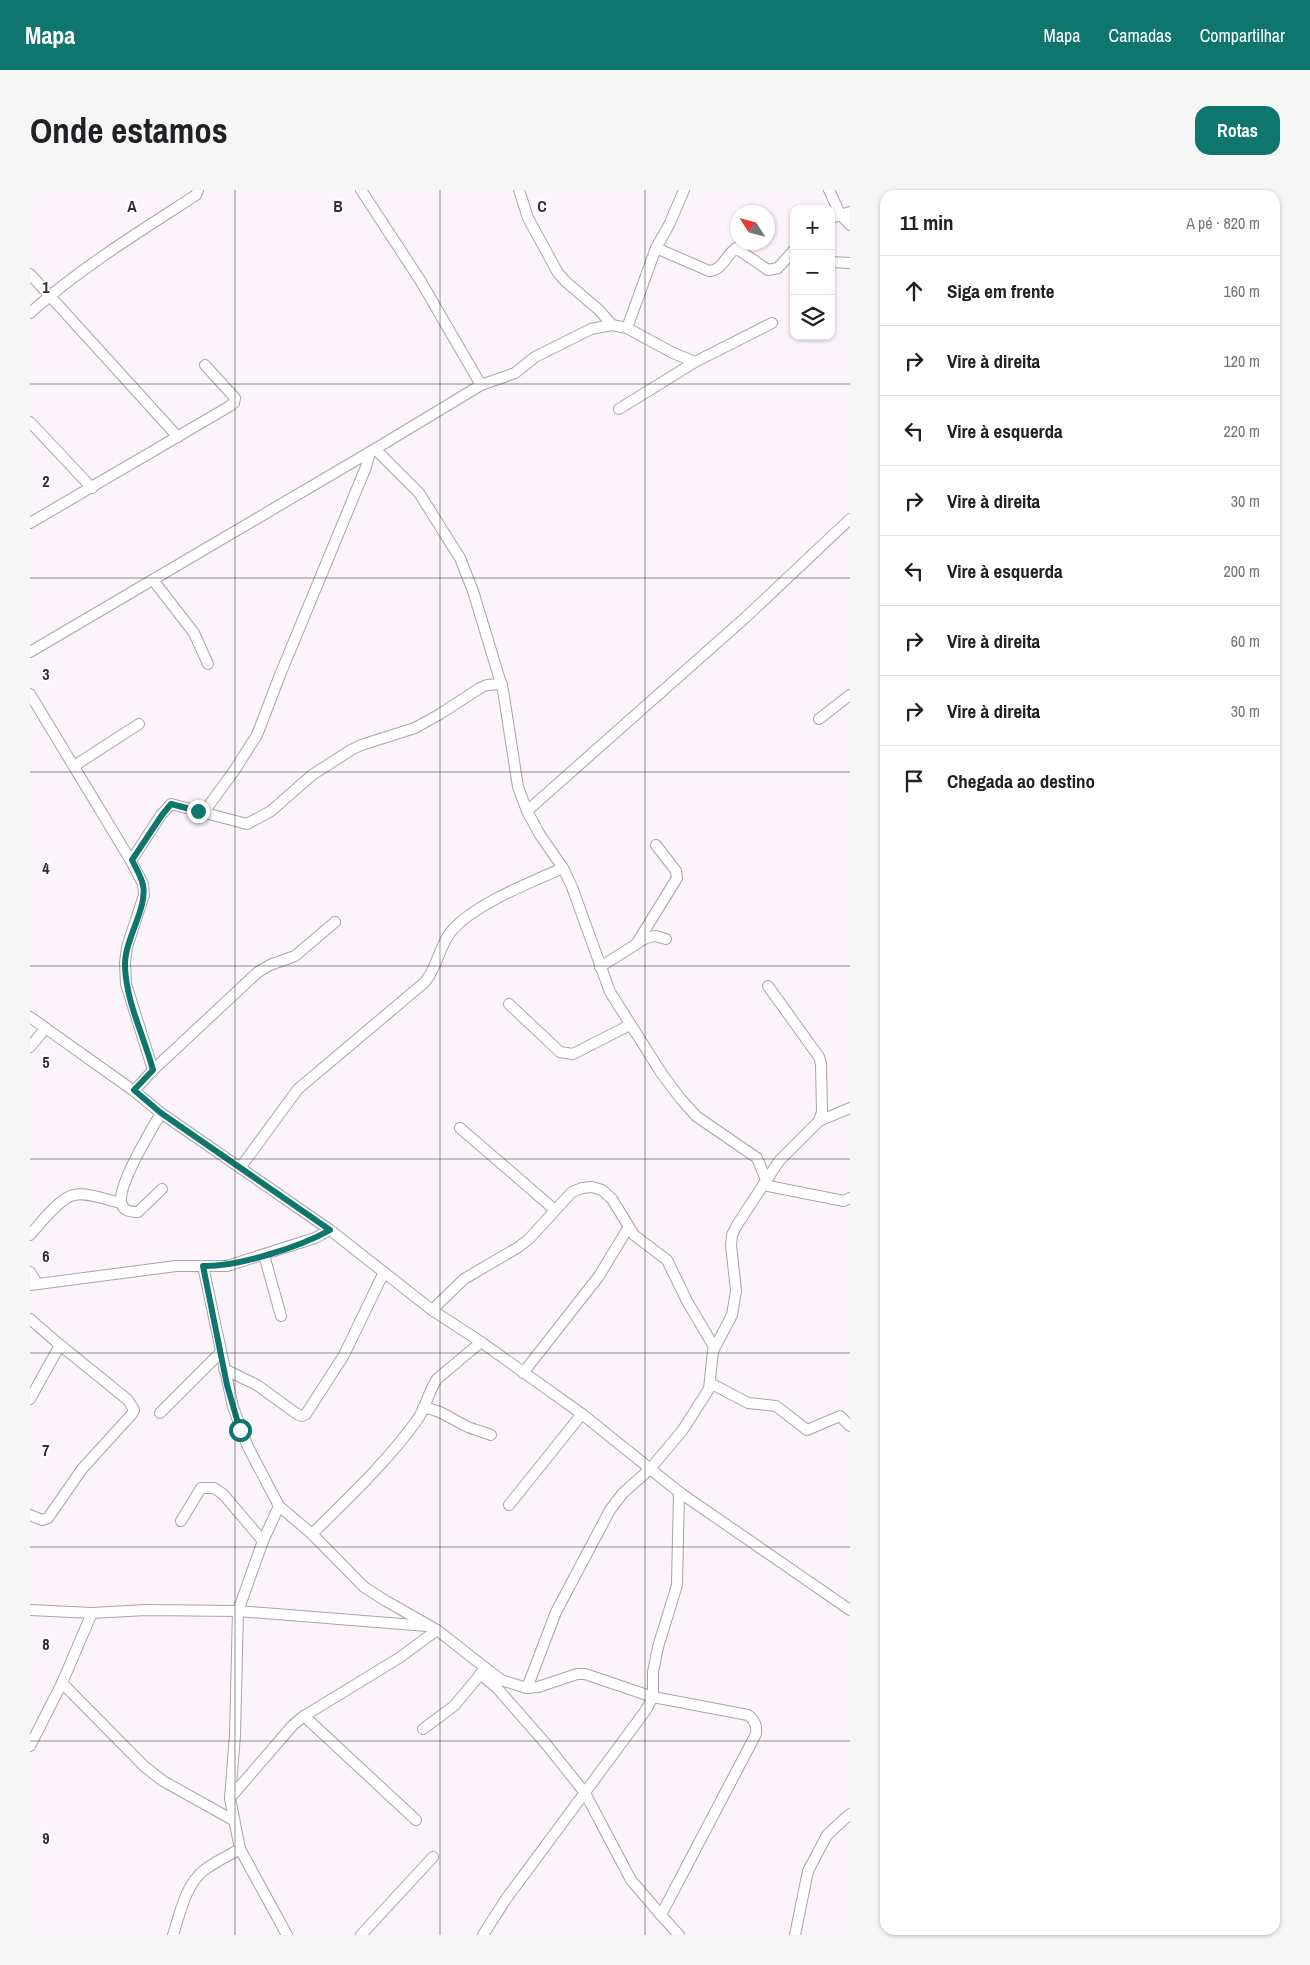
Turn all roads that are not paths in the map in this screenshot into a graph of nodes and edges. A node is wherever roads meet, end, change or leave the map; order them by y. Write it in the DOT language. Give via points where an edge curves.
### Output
graph roads {
  1 [pos="198,190"];
  2 [pos="361,190"];
  3 [pos="518,190"];
  4 [pos="684,190"];
  5 [pos="829,190"];
  6 [pos="840,215"];
  7 [pos="850,225"];
  8 [pos="656,248"];
  9 [pos="790,260"];
  10 [pos="835,262"];
  11 [pos="850,263"];
  12 [pos="30,274"];
  13 [pos="48,296"];
  14 [pos="30,313"];
  15 [pos="772,323"];
  16 [pos="612,325"];
  17 [pos="627,328"];
  18 [pos="695,362"];
  19 [pos="205,365"];
  20 [pos="481,385"];
  21 [pos="619,409"];
  22 [pos="30,422"];
  23 [pos="178,437"];
  24 [pos="372,451"];
  25 [pos="92,488"];
  26 [pos="850,519"];
  27 [pos="30,523"];
  28 [pos="153,580"];
  29 [pos="30,652"];
  30 [pos="208,664"];
  31 [pos="502,684"];
  32 [pos="30,694"];
  33 [pos="850,695"];
  34 [pos="819,719"];
  35 [pos="139,724"];
  36 [pos="74,766"];
  37 [pos="528,811"];
  38 [pos="204,812"];
  39 [pos="656,844"];
  40 [pos="132,860"];
  41 [pos="563,868"];
  42 [pos="335,922"];
  43 [pos="666,940"];
  44 [pos="637,943"];
  45 [pos="600,967"];
  46 [pos="768,986"];
  47 [pos="509,1004"];
  48 [pos="30,1017"];
  49 [pos="630,1025"];
  50 [pos="46,1029"];
  51 [pos="30,1047"];
  52 [pos="153,1070"];
  53 [pos="134,1090"];
  54 [pos="850,1108"];
  55 [pos="161,1113"];
  56 [pos="819,1121"];
  57 [pos="460,1128"];
  58 [pos="240,1168"];
  59 [pos="764,1183"];
  60 [pos="162,1189"];
  61 [pos="850,1198"];
  62 [pos="121,1203"];
  63 [pos="555,1210"];
  64 [pos="628,1228"];
  65 [pos="330,1230"];
  66 [pos="30,1235"];
  67 [pos="264,1255"];
  68 [pos="203,1266"];
  69 [pos="30,1272"];
  70 [pos="384,1272"];
  71 [pos="34,1284"];
  72 [pos="432,1310"];
  73 [pos="281,1316"];
  74 [pos="30,1319"];
  75 [pos="481,1342"];
  76 [pos="60,1345"];
  77 [pos="714,1347"];
  78 [pos="220,1353"];
  79 [pos="224,1369"];
  80 [pos="523,1372"];
  81 [pos="710,1383"];
  82 [pos="30,1398"];
  83 [pos="423,1408"];
  84 [pos="160,1413"];
  85 [pos="582,1414"];
  86 [pos="850,1426"];
  87 [pos="491,1435"];
  88 [pos="650,1470"];
  89 [pos="679,1492"];
  90 [pos="279,1506"];
  91 [pos="509,1506"];
  92 [pos="30,1515"];
  93 [pos="181,1521"];
  94 [pos="312,1534"];
  95 [pos="263,1541"];
  96 [pos="30,1610"];
  97 [pos="850,1610"];
  98 [pos="238,1611"];
  99 [pos="92,1613"];
  100 [pos="434,1628"];
  101 [pos="482,1672"];
  102 [pos="62,1683"];
  103 [pos="527,1688"];
  104 [pos="653,1697"];
  105 [pos="304,1716"];
  106 [pos="423,1729"];
  107 [pos="33,1733"];
  108 [pos="30,1746"];
  109 [pos="585,1793"];
  110 [pos="230,1798"];
  111 [pos="850,1814"];
  112 [pos="233,1820"];
  113 [pos="416,1820"];
  114 [pos="240,1849"];
  115 [pos="433,1856"];
  116 [pos="660,1915"];
  117 [pos="173,1935"];
  118 [pos="287,1935"];
  119 [pos="361,1935"];
  120 [pos="483,1935"];
  121 [pos="679,1935"];
  122 [pos="794,1935"];
  1 -- 13 [label="street" via="196,195"];
  2 -- 20 [label="street" via="420,280"];
  3 -- 16 [label="street" via="528,218 558,273"];
  4 -- 8 [label="street"];
  5 -- 6 [label="street"];
  6 -- 7 [label="street"];
  8 -- 9 [label="street" via="709,271 719,268 736,248 768,270"];
  8 -- 17 [label="street"];
  10 -- 11 [label="street"];
  12 -- 13 [label="street"];
  13 -- 14 [label="street"];
  13 -- 23 [label="street"];
  15 -- 18 [label="street"];
  16 -- 17 [label="street"];
  16 -- 20 [label="street" via="591,329 535,357 515,374"];
  17 -- 18 [label="street"];
  18 -- 21 [label="street"];
  19 -- 23 [label="street" via="235,401"];
  20 -- 24 [label="street"];
  22 -- 25 [label="street"];
  23 -- 25 [label="street"];
  24 -- 28 [label="street"];
  24 -- 31 [label="street" via="419,493 460,558 474,591"];
  24 -- 38 [label="street" via="257,735"];
  25 -- 27 [label="street"];
  26 -- 37 [label="street" via="746,617"];
  28 -- 29 [label="street"];
  28 -- 30 [label="street" via="194,633"];
  31 -- 37 [label="street" via="518,787"];
  31 -- 38 [label="street" via="480,688 415,728 351,750 312,775 271,810 247,824"];
  32 -- 36 [label="street"];
  33 -- 34 [label="street"];
  35 -- 36 [label="street"];
  36 -- 40 [label="street"];
  37 -- 41 [label="street"];
  38 -- 40 [label="street" via="171,804"];
  39 -- 44 [label="street" via="676,871 677,878"];
  40 -- 52 [label="street" via="144,894 127,947 126,984"];
  41 -- 45 [label="street"];
  41 -- 58 [label="street" via="515,889 457,924 425,982 298,1089"];
  42 -- 52 [label="street" via="295,956 270,964 258,972"];
  43 -- 44 [label="street" via="655,936"];
  44 -- 45 [label="street"];
  45 -- 49 [label="street" via="610,992"];
  46 -- 56 [label="street" via="819,1056 822,1112"];
  47 -- 49 [label="street" via="566,1054 586,1049"];
  48 -- 50 [label="street"];
  49 -- 59 [label="street" via="696,1116 757,1158"];
  50 -- 51 [label="street"];
  50 -- 53 [label="street"];
  52 -- 53 [label="street"];
  53 -- 55 [label="street"];
  54 -- 56 [label="street"];
  55 -- 58 [label="street"];
  55 -- 62 [label="street" via="134,1164"];
  56 -- 59 [label="street" via="779,1161"];
  57 -- 63 [label="street"];
  58 -- 65 [label="street"];
  59 -- 61 [label="street" via="837,1200"];
  59 -- 77 [label="street" via="732,1235 736,1291 732,1315"];
  60 -- 62 [label="street" via="138,1212 130,1212"];
  62 -- 66 [label="street" via="79,1195 68,1197"];
  63 -- 64 [label="street" via="572,1192 592,1187 602,1190 612,1199"];
  63 -- 72 [label="street" via="528,1240 464,1279"];
  64 -- 77 [label="street" via="667,1260"];
  64 -- 80 [label="street" via="586,1293"];
  65 -- 67 [label="street"];
  65 -- 70 [label="street"];
  67 -- 68 [label="street" via="227,1266"];
  67 -- 73 [label="street"];
  68 -- 71 [label="street" via="176,1266"];
  68 -- 78 [label="street"];
  69 -- 71 [label="street"];
  70 -- 72 [label="street"];
  70 -- 79 [label="street" via="344,1355 306,1414 297,1414 257,1385"];
  72 -- 75 [label="street"];
  74 -- 76 [label="street"];
  75 -- 80 [label="street"];
  75 -- 83 [label="street" via="437,1379"];
  76 -- 82 [label="street"];
  76 -- 92 [label="street" via="128,1400 134,1410 82,1469 48,1518 42,1520"];
  77 -- 81 [label="street"];
  78 -- 79 [label="street"];
  78 -- 84 [label="street"];
  79 -- 90 [label="street" via="240,1430"];
  80 -- 85 [label="street"];
  81 -- 86 [label="street" via="748,1403 776,1406 806,1430 840,1416"];
  81 -- 88 [label="street" via="694,1415"];
  83 -- 87 [label="street" via="433,1409"];
  83 -- 94 [label="street" via="417,1420 386,1456"];
  85 -- 88 [label="street"];
  85 -- 91 [label="street"];
  88 -- 89 [label="street"];
  88 -- 103 [label="street" via="622,1493 606,1516 556,1612"];
  89 -- 97 [label="street"];
  89 -- 104 [label="street" via="677,1586 658,1647"];
  90 -- 94 [label="street"];
  90 -- 95 [label="street"];
  93 -- 95 [label="street" via="202,1488 214,1488 223,1494"];
  94 -- 100 [label="street" via="364,1587"];
  95 -- 98 [label="street"];
  96 -- 99 [label="street"];
  98 -- 99 [label="street"];
  98 -- 100 [label="street"];
  98 -- 110 [label="street"];
  99 -- 102 [label="street"];
  100 -- 101 [label="street"];
  100 -- 105 [label="street" via="399,1658"];
  101 -- 103 [label="street"];
  101 -- 106 [label="street" via="454,1706"];
  101 -- 109 [label="street"];
  102 -- 107 [label="street"];
  102 -- 112 [label="street" via="145,1767 163,1781"];
  103 -- 104 [label="street" via="585,1674"];
  104 -- 109 [label="street"];
  104 -- 116 [label="street" via="748,1715 757,1726 756,1734"];
  105 -- 110 [label="street"];
  105 -- 113 [label="street"];
  107 -- 108 [label="street"];
  109 -- 116 [label="street" via="631,1880"];
  109 -- 120 [label="street"];
  110 -- 112 [label="street"];
  111 -- 122 [label="street" via="827,1835 808,1871"];
  112 -- 114 [label="street"];
  114 -- 117 [label="street" via="203,1871 194,1881"];
  114 -- 118 [label="street"];
  115 -- 119 [label="street"];
  116 -- 121 [label="street"];
}
